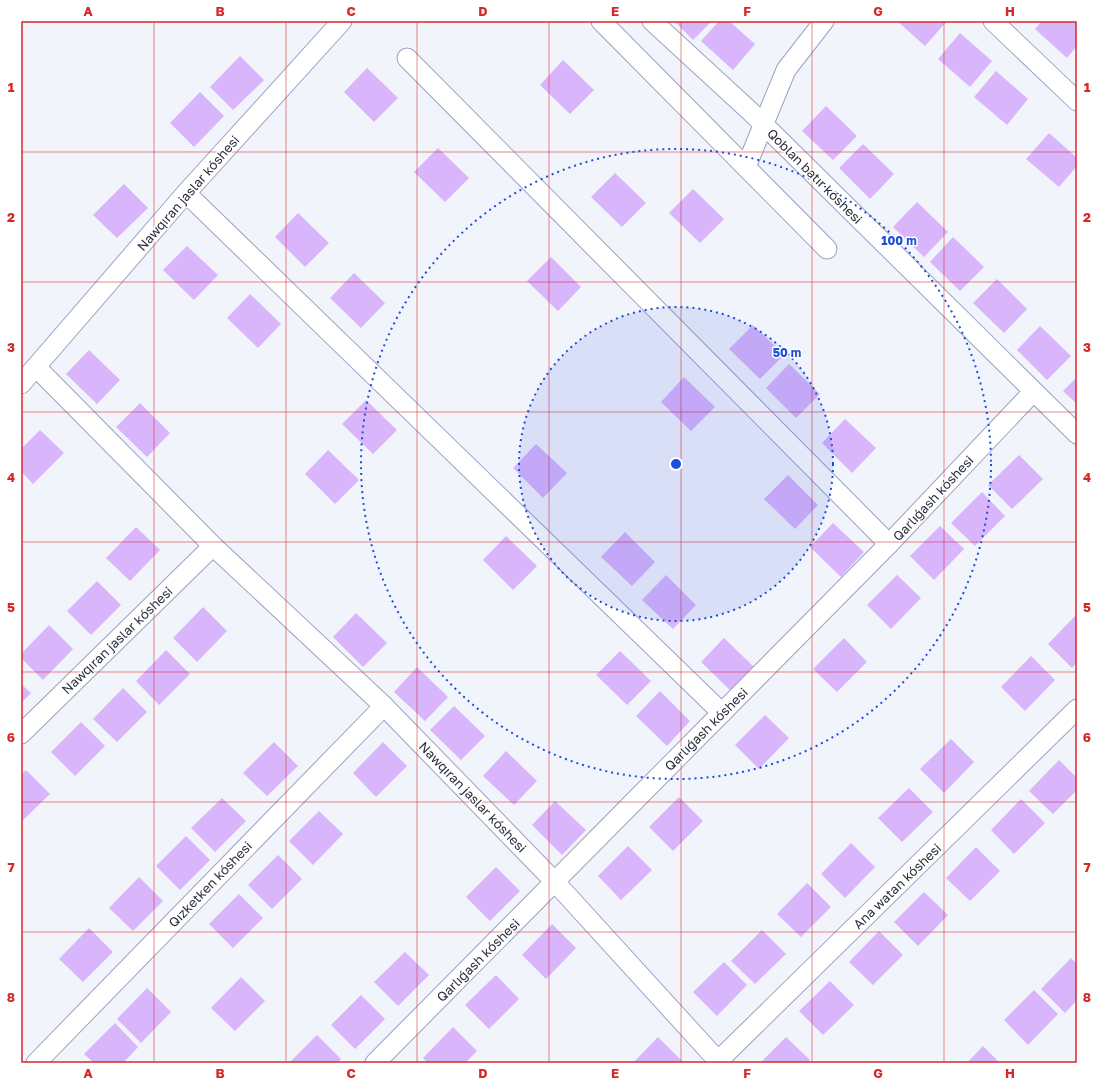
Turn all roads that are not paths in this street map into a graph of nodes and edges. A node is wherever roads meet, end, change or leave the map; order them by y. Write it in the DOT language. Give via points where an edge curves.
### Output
graph roads {
  1 [pos="342,21"];
  2 [pos="601,21"];
  3 [pos="652,21"];
  4 [pos="824,21"];
  5 [pos="993,21"];
  6 [pos="407,58"];
  7 [pos="1077,101"];
  8 [pos="764,126"];
  9 [pos="746,167"];
  10 [pos="186,193"];
  11 [pos="827,249"];
  12 [pos="37,368"];
  13 [pos="21,384"];
  14 [pos="1033,392"];
  15 [pos="1077,434"];
  16 [pos="889,544"];
  17 [pos="213,546"];
  18 [pos="384,706"];
  19 [pos="1077,709"];
  20 [pos="722,713"];
  21 [pos="21,734"];
  22 [pos="555,882"];
  23 [pos="718,1062"];
  24 [pos="36,1063"];
  25 [pos="375,1063"];
  1 -- 10 [label="street, Nawqıran jaslar kóshesi"];
  2 -- 9 [label="street"];
  3 -- 8 [label="street, Qoblan batır kóshesi"];
  4 -- 8 [label="street" via="786,70"];
  5 -- 7 [label="street"];
  6 -- 16 [label="street"];
  8 -- 9 [label="street"];
  8 -- 14 [label="street, Qoblan batır kóshesi"];
  9 -- 11 [label="street"];
  10 -- 12 [label="street, Nawqıran jaslar kóshesi"];
  10 -- 20 [label="street"];
  12 -- 13 [label="street, Nawqıran jaslar kóshesi"];
  12 -- 17 [label="street, Nawqıran jaslar kóshesi"];
  14 -- 15 [label="street, Qoblan batır kóshesi"];
  14 -- 16 [label="street, Qarlıǵash kóshesi"];
  16 -- 20 [label="street, Qarlıǵash kóshesi"];
  17 -- 18 [label="street, Nawqıran jaslar kóshesi"];
  17 -- 21 [label="street, Nawqıran jaslar kóshesi"];
  18 -- 22 [label="street, Nawqıran jaslar kóshesi"];
  18 -- 24 [label="street, Qızketken kóshesi"];
  19 -- 23 [label="street, Ana watan kóshesi"];
  20 -- 22 [label="street, Qarlıǵash kóshesi"];
  22 -- 23 [label="street, Nawqıran jaslar kóshesi"];
  22 -- 25 [label="street, Qarlıǵash kóshesi"];
}
